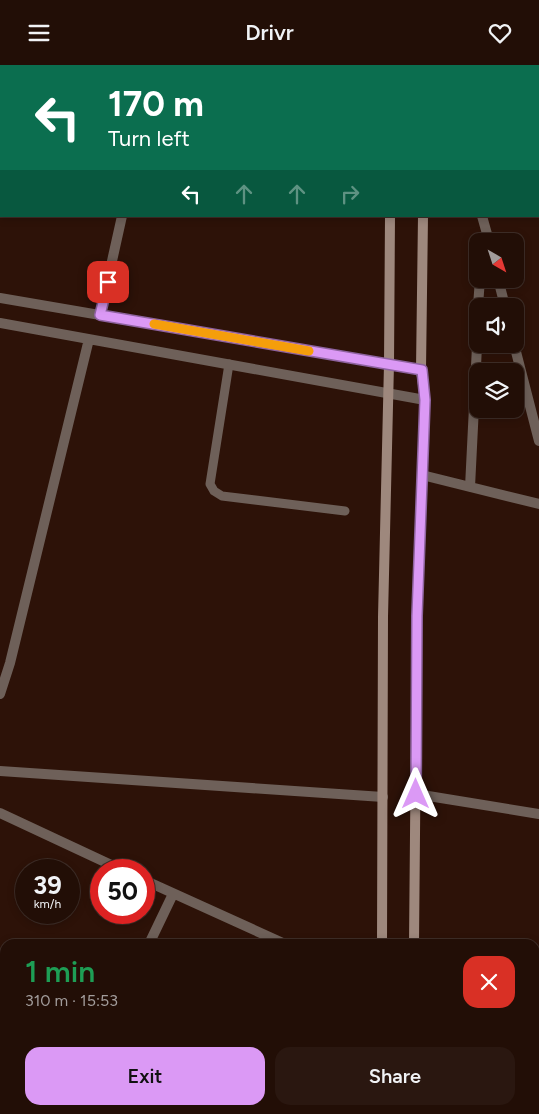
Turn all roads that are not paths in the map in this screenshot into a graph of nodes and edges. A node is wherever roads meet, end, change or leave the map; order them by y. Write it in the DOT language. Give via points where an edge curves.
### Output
graph roads {
  1 [pos="122,217"];
  2 [pos="390,217"];
  3 [pos="423,217"];
  4 [pos="482,217"];
  5 [pos="481,233"];
  6 [pos="487,233"];
  7 [pos="0,297"];
  8 [pos="100,315"];
  9 [pos="0,323"];
  10 [pos="89,339"];
  11 [pos="477,353"];
  12 [pos="516,353"];
  13 [pos="229,364"];
  14 [pos="389,364"];
  15 [pos="422,370"];
  16 [pos="388,393"];
  17 [pos="425,400"];
  18 [pos="539,441"];
  19 [pos="422,475"];
  20 [pos="470,487"];
  21 [pos="539,504"];
  22 [pos="344,511"];
  23 [pos="5,662"];
  24 [pos="0,693"];
  25 [pos="0,771"];
  26 [pos="416,794"];
  27 [pos="383,797"];
  28 [pos="0,813"];
  29 [pos="539,814"];
  30 [pos="98,859"];
  31 [pos="155,885"];
  32 [pos="173,894"];
  33 [pos="151,939"];
  34 [pos="274,939"];
  35 [pos="382,939"];
  36 [pos="414,939"];
  1 -- 8 [label="street"];
  2 -- 14 [label="main road"];
  3 -- 15 [label="main road"];
  4 -- 5 [label="street"];
  4 -- 6 [label="street"];
  7 -- 8 [label="street"];
  8 -- 14 [label="street"];
  9 -- 10 [label="street"];
  10 -- 13 [label="street"];
  10 -- 23 [label="street"];
  11 -- 20 [label="street"];
  12 -- 18 [label="street"];
  13 -- 16 [label="street"];
  13 -- 22 [label="lane" via="210,484 214,491 222,497"];
  14 -- 15 [label="street"];
  14 -- 16 [label="main road"];
  15 -- 17 [label="main road"];
  16 -- 17 [label="street"];
  16 -- 27 [label="main road"];
  17 -- 19 [label="main road"];
  19 -- 20 [label="street"];
  19 -- 26 [label="main road"];
  20 -- 21 [label="street"];
  23 -- 24 [label="street"];
  25 -- 27 [label="street"];
  26 -- 29 [label="street"];
  26 -- 36 [label="main road"];
  27 -- 35 [label="main road"];
  28 -- 30 [label="street"];
  31 -- 32 [label="street"];
  32 -- 33 [label="street"];
  32 -- 34 [label="street"];
}
